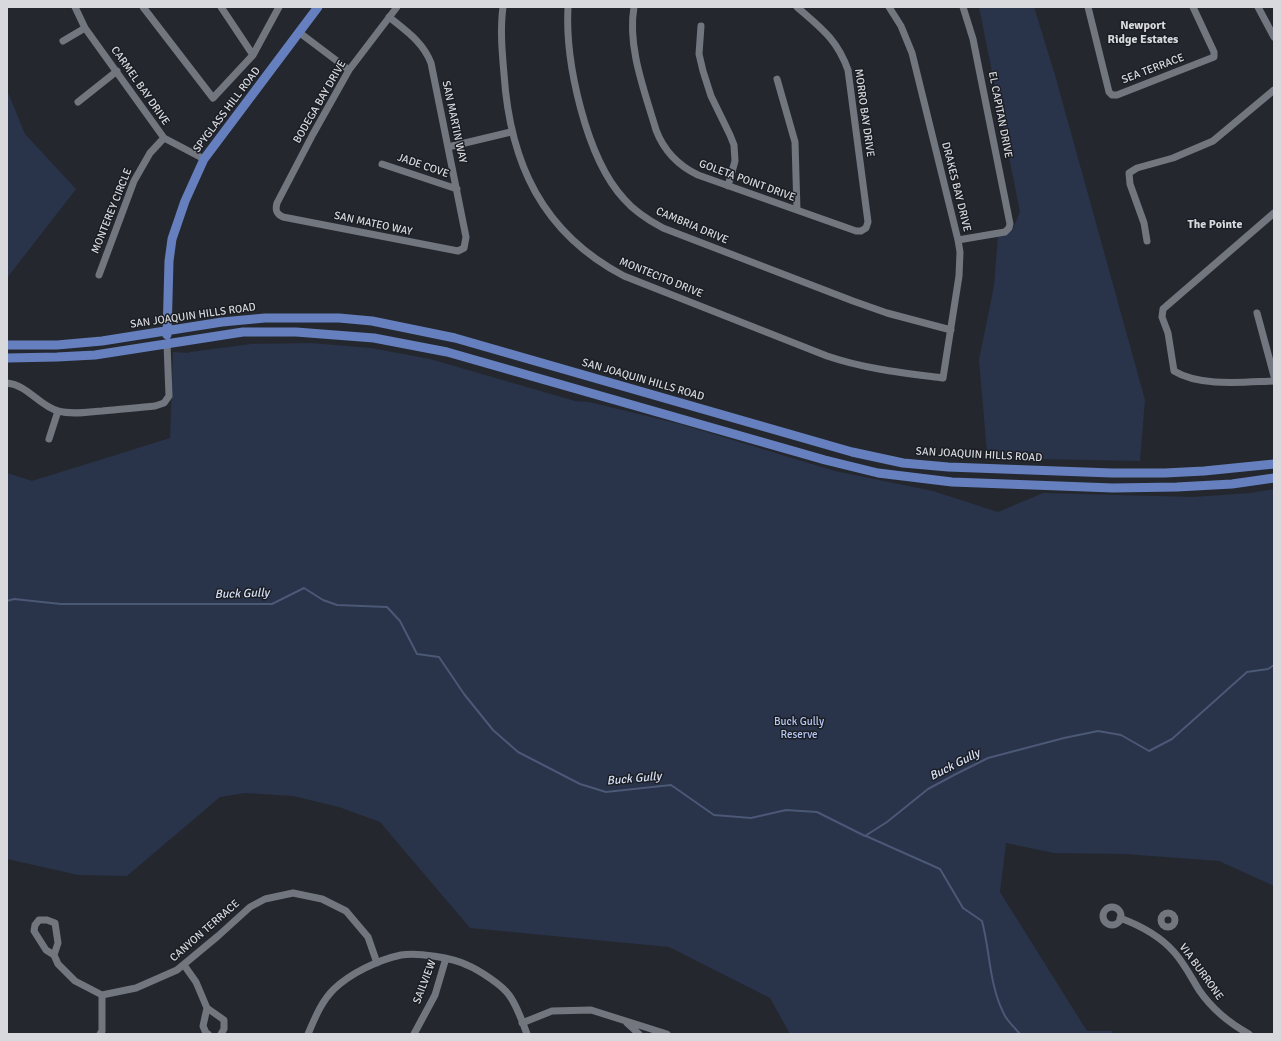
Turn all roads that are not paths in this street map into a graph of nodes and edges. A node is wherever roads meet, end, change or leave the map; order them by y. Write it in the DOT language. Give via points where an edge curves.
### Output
graph roads {
  1 [pos="75,7"];
  2 [pos="143,7"];
  3 [pos="221,7"];
  4 [pos="278,7"];
  5 [pos="318,7"];
  6 [pos="397,7"];
  7 [pos="503,7"];
  8 [pos="568,7"];
  9 [pos="634,7"];
  10 [pos="797,7"];
  11 [pos="889,7"];
  12 [pos="964,7"];
  13 [pos="1088,7"];
  14 [pos="1193,7"];
  15 [pos="1258,7"];
  16 [pos="389,17"];
  17 [pos="701,26"];
  18 [pos="85,28"];
  19 [pos="300,33"];
  20 [pos="1274,37"];
  21 [pos="63,41"];
  22 [pos="253,55"];
  23 [pos="349,70"];
  24 [pos="117,71"];
  25 [pos="777,79"];
  26 [pos="1274,90"];
  27 [pos="78,102"];
  28 [pos="511,132"];
  29 [pos="164,138"];
  30 [pos="448,147"];
  31 [pos="204,159"];
  32 [pos="382,164"];
  33 [pos="728,186"];
  34 [pos="457,189"];
  35 [pos="797,210"];
  36 [pos="1274,213"];
  37 [pos="278,214"];
  38 [pos="867,217"];
  39 [pos="958,240"];
  40 [pos="1147,241"];
  41 [pos="464,248"];
  42 [pos="99,275"];
  43 [pos="1257,313"];
  44 [pos="168,330"];
  45 [pos="951,330"];
  46 [pos="167,344"];
  47 [pos="7,345"];
  48 [pos="7,358"];
  49 [pos="1274,376"];
  50 [pos="943,378"];
  51 [pos="1274,381"];
  52 [pos="7,383"];
  53 [pos="58,411"];
  54 [pos="49,439"];
  55 [pos="1274,464"];
  56 [pos="1274,478"];
  57 [pos="1120,918"];
  58 [pos="1164,926"];
  59 [pos="1156,936"];
  60 [pos="54,955"];
  61 [pos="446,958"];
  62 [pos="377,963"];
  63 [pos="184,965"];
  64 [pos="102,995"];
  65 [pos="207,1008"];
  66 [pos="625,1021"];
  67 [pos="522,1023"];
  68 [pos="103,1033"];
  69 [pos="208,1034"];
  70 [pos="221,1034"];
  71 [pos="308,1034"];
  72 [pos="414,1034"];
  73 [pos="527,1034"];
  74 [pos="639,1034"];
  75 [pos="668,1034"];
  76 [pos="1249,1034"];
  1 -- 18 [label="street, CARMEL BAY DRIVE"];
  2 -- 22 [label="street" via="213,98"];
  3 -- 22 [label="street"];
  4 -- 22 [label="street"];
  5 -- 19 [label="main road, SPYGLASS HILL ROAD"];
  6 -- 16 [label="street, BODEGA BAY DRIVE"];
  7 -- 28 [label="street, MONTECITO DRIVE" via="501,44"];
  8 -- 45 [label="street, CAMBRIA DRIVE" via="569,50 584,122 609,180 632,208 663,228 840,296 887,313"];
  9 -- 33 [label="street, GOLETA POINT DRIVE" via="632,26 636,58 660,141 672,157 685,168"];
  10 -- 38 [label="street, MORRO BAY DRIVE" via="837,45 848,70"];
  11 -- 39 [label="street, DRAKES BAY DRIVE" via="901,26 912,52"];
  12 -- 39 [label="street, EL CAPITAN DRIVE" via="1010,224 1005,232"];
  13 -- 14 [label="street, SEA TERRACE" via="1109,92 1112,95 1214,57"];
  15 -- 20 [label="street"];
  16 -- 23 [label="street, BODEGA BAY DRIVE"];
  16 -- 30 [label="street, SAN MARTIN WAY" via="419,42 427,54"];
  17 -- 33 [label="street" via="699,54 703,71 734,145 735,161"];
  18 -- 21 [label="street"];
  18 -- 24 [label="street, CARMEL BAY DRIVE"];
  19 -- 23 [label="street"];
  19 -- 31 [label="main road, SPYGLASS HILL ROAD"];
  23 -- 37 [label="street, BODEGA BAY DRIVE" via="277,203"];
  24 -- 27 [label="street"];
  24 -- 29 [label="street, CARMEL BAY DRIVE"];
  25 -- 35 [label="street" via="795,142"];
  26 -- 40 [label="street" via="1213,141 1129,173"];
  28 -- 30 [label="street"];
  28 -- 50 [label="street, MONTECITO DRIVE" via="526,174 549,212 564,232 607,267 624,276 849,363"];
  29 -- 31 [label="street, CARMEL BAY DRIVE"];
  29 -- 42 [label="street, MONTEREY CIRCLE" via="150,153 134,182"];
  30 -- 34 [label="street, SAN MARTIN WAY"];
  31 -- 44 [label="main road, SPYGLASS HILL ROAD" via="185,201 172,239 169,261"];
  32 -- 34 [label="street, JADE COVE"];
  33 -- 35 [label="street, GOLETA POINT DRIVE"];
  34 -- 41 [label="street, SAN MARTIN WAY" via="466,237"];
  35 -- 38 [label="street, GOLETA POINT DRIVE" via="856,231 866,228"];
  36 -- 51 [label="street" via="1163,309 1162,317 1168,333 1174,371 1183,376 1224,383"];
  37 -- 41 [label="street, SAN MATEO WAY" via="452,251"];
  39 -- 45 [label="street, DRAKES BAY DRIVE" via="959,276"];
  43 -- 49 [label="street"];
  44 -- 46 [label="main road, SPYGLASS HILL ROAD"];
  44 -- 47 [label="main road, SAN JOAQUIN HILLS ROAD" via="102,341 57,345"];
  44 -- 55 [label="main road, SAN JOAQUIN HILLS ROAD" via="265,318 339,318 372,321 455,338 852,452 902,463 964,468 1150,473"];
  45 -- 50 [label="street, DRAKES BAY DRIVE"];
  46 -- 48 [label="main road, SAN JOAQUIN HILLS ROAD" via="95,354"];
  46 -- 53 [label="street, SPYGLASS HILL ROAD" via="169,396 164,403 90,412"];
  46 -- 56 [label="main road, SAN JOAQUIN HILLS ROAD" via="243,332 330,334 397,342 447,352 825,460 878,473 932,481 1177,488"];
  52 -- 53 [label="street" via="27,391"];
  53 -- 54 [label="street"];
  57 -- 59 [label="street, VIA BURRONE"];
  58 -- 59 [label="street"];
  59 -- 76 [label="street, VIA BURRONE" via="1173,950 1213,1008 1234,1026"];
  60 -- 60 [label="street" via="58,943 55,923 39,920 35,925 36,936 46,950"];
  60 -- 64 [label="street" via="58,964 75,981"];
  61 -- 62 [label="street" via="402,955"];
  61 -- 67 [label="street" via="467,964 490,978 509,995"];
  61 -- 72 [label="street, SAILVIEW" via="434,995"];
  62 -- 63 [label="street, CANYON TERRACE" via="368,937 346,911 322,899 293,893 265,899 250,907"];
  62 -- 71 [label="street" via="355,974 334,990 317,1010"];
  63 -- 64 [label="street, CANYON TERRACE" via="136,988"];
  63 -- 65 [label="street" via="196,982"];
  64 -- 68 [label="street"];
  65 -- 69 [label="street" via="202,1026"];
  65 -- 70 [label="street" via="224,1020 224,1030"];
  66 -- 67 [label="street" via="591,1010 552,1011"];
  66 -- 74 [label="street"];
  66 -- 75 [label="street"];
  67 -- 73 [label="street"];
}
